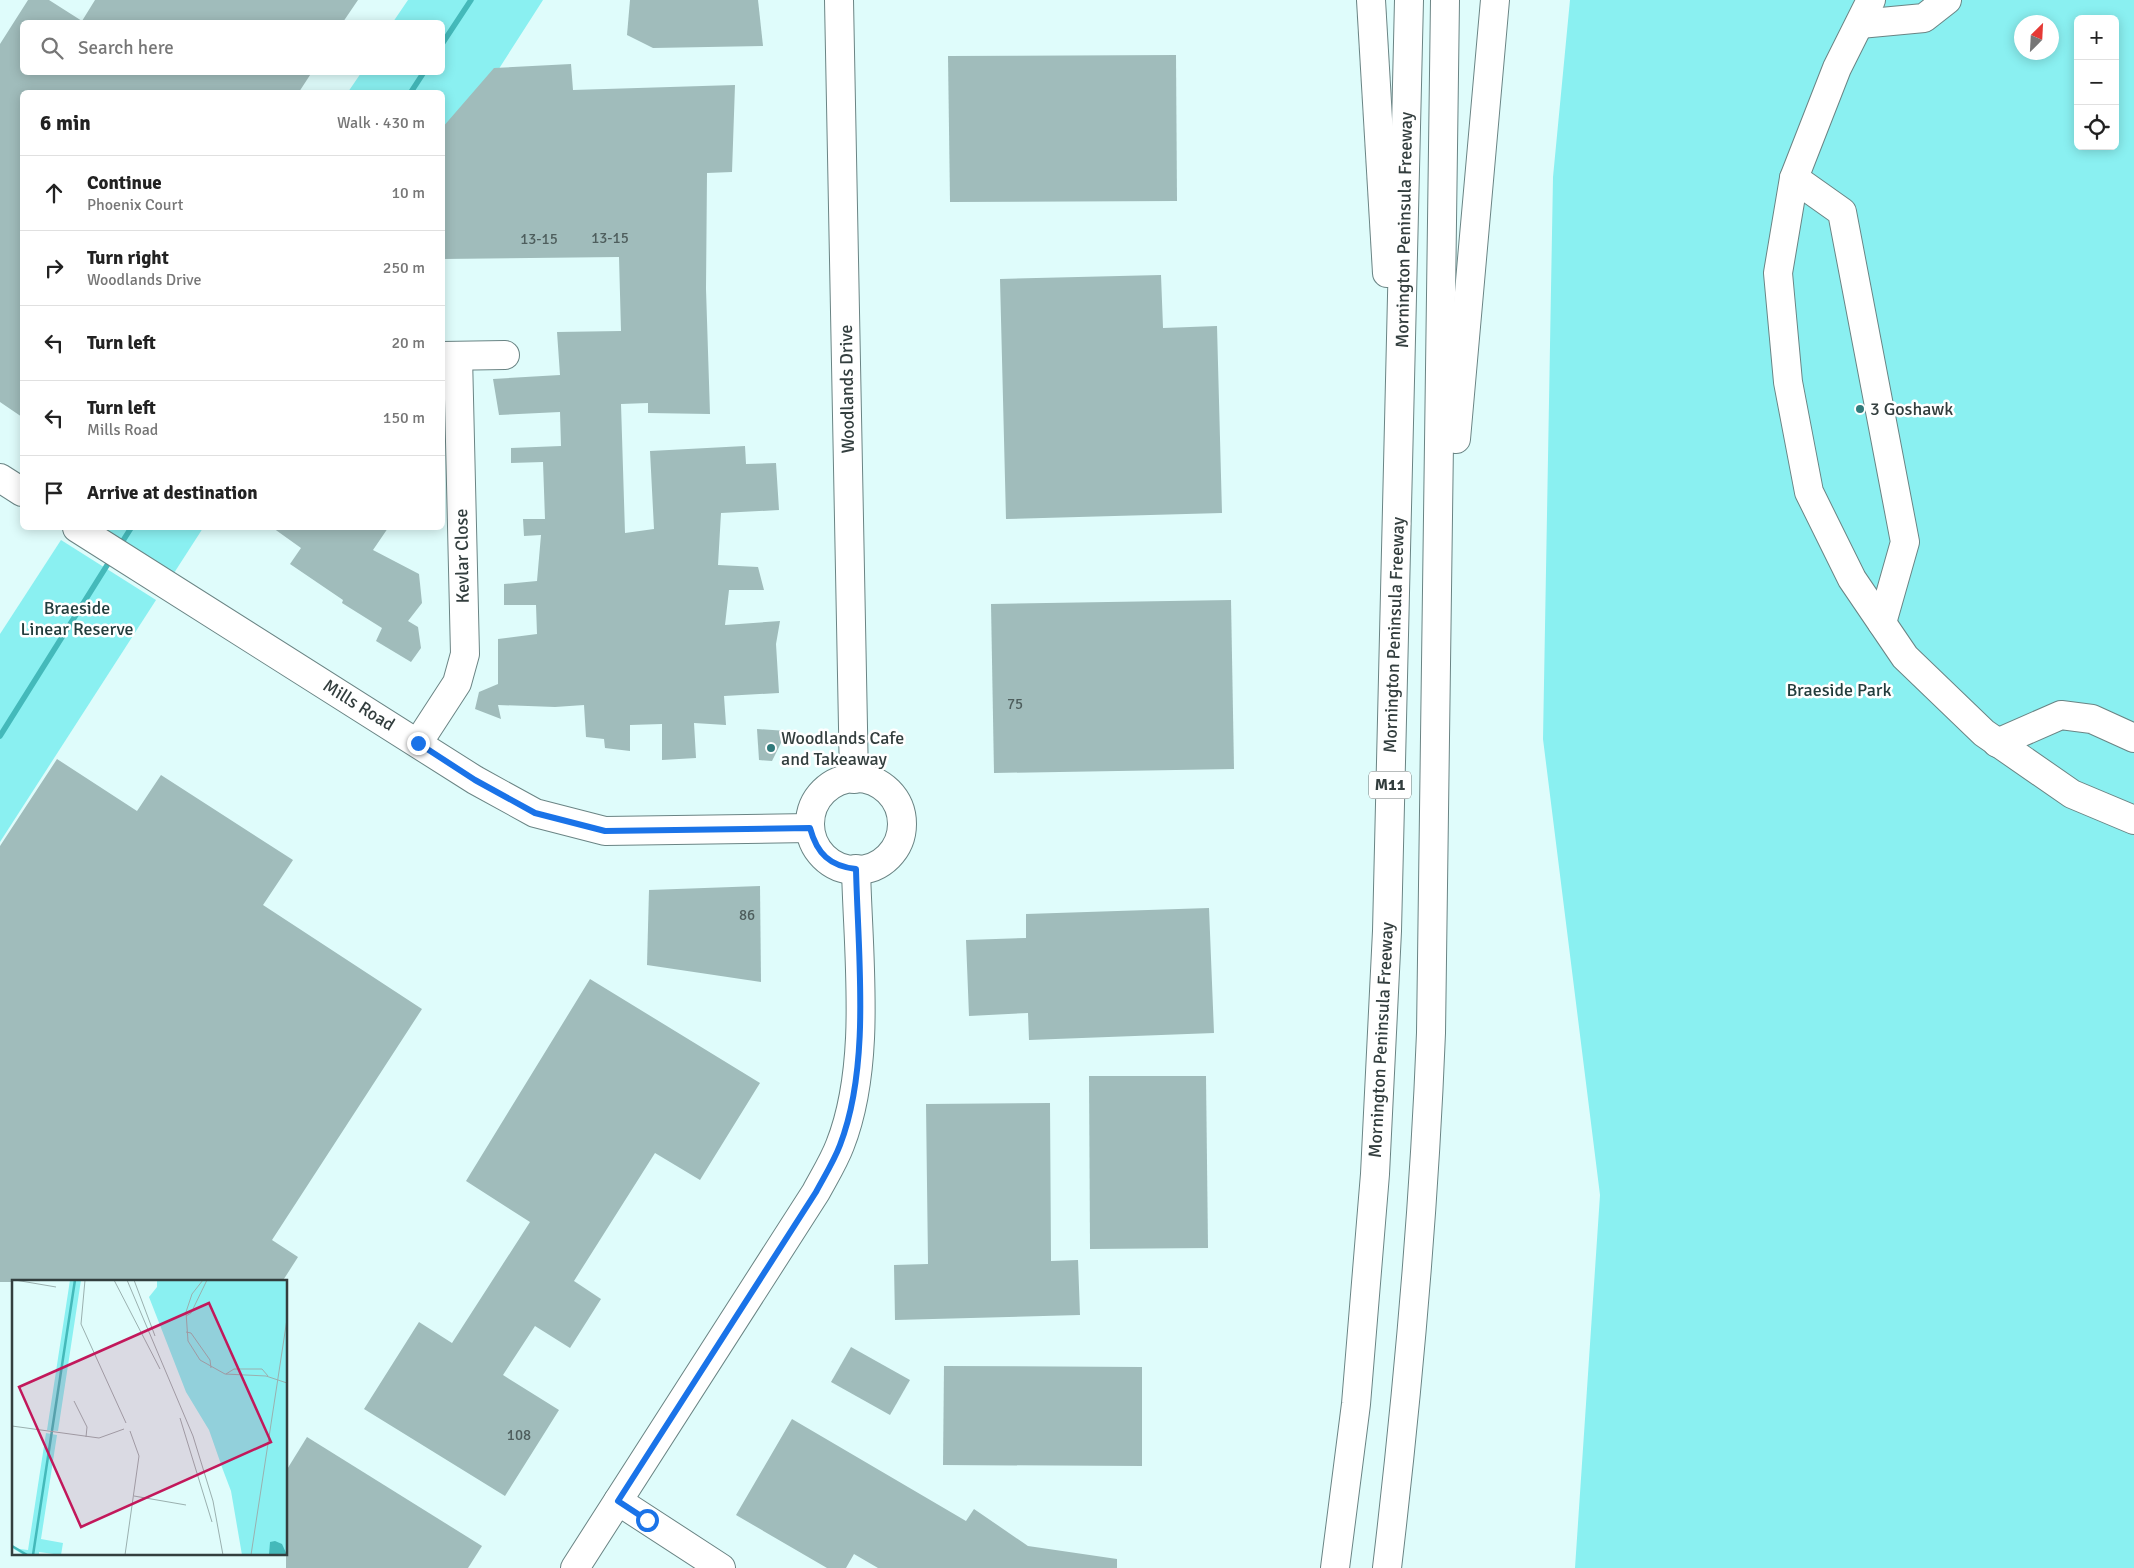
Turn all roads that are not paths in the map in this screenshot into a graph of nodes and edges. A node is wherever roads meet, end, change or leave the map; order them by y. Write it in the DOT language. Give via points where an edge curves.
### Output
graph roads {
  1 [pos="839,0"];
  2 [pos="1371,0"];
  3 [pos="1409,0"];
  4 [pos="1445,0"];
  5 [pos="1495,0"];
  6 [pos="1871,0"];
  7 [pos="1947,0"];
  8 [pos="1860,24"];
  9 [pos="1794,178"];
  10 [pos="505,355"];
  11 [pos="450,356"];
  12 [pos="1398,472"];
  13 [pos="0,478"];
  14 [pos="20,491"];
  15 [pos="80,530"];
  16 [pos="1882,623"];
  17 [pos="2134,738"];
  18 [pos="418,743"];
  19 [pos="1997,743"];
  20 [pos="854,779"];
  21 [pos="2134,820"];
  22 [pos="810,828"];
  23 [pos="856,869"];
  24 [pos="1424,1180"];
  25 [pos="618,1501"];
  26 [pos="574,1568"];
  27 [pos="721,1568"];
  28 [pos="1334,1568"];
  29 [pos="1387,1568"];
  1 -- 20 [label="main road, Woodlands Drive"];
  2 -- 12 [label="main road"];
  3 -- 12 [label="main road, Mornington Peninsula Freeway / M11"];
  4 -- 24 [label="main road, M11" via="1435,873"];
  5 -- 24 [label="main road" via="1454,453 1437,1020"];
  6 -- 8 [label="main road"];
  7 -- 8 [label="main road" via="1924,18"];
  8 -- 9 [label="main road" via="1838,68"];
  9 -- 16 [label="main road" via="1778,273 1788,382 1809,492 1852,579"];
  9 -- 16 [label="main road" via="1842,212 1905,542"];
  10 -- 11 [label="main road, Kevlar Close"];
  11 -- 18 [label="main road, Kevlar Close" via="465,654 457,683"];
  12 -- 28 [label="main road, Mornington Peninsula Freeway / M11" via="1386,931 1375,1174 1356,1404"];
  13 -- 14 [label="main road"];
  15 -- 18 [label="main road, Mills Road"];
  16 -- 19 [label="main road" via="1905,657"];
  17 -- 19 [label="main road" via="2092,719 2062,715"];
  18 -- 22 [label="main road, Mills Road" via="535,813 605,831"];
  19 -- 21 [label="main road" via="2072,794"];
  20 -- 22 [label="main road" via="836,782 824,790 811,813"];
  20 -- 23 [label="main road" via="879,784 900,809 902,823 894,849 870,868"];
  22 -- 23 [label="main road" via="820,852 831,862"];
  23 -- 25 [label="main road" via="860,1039 855,1090 840,1144 816,1192"];
  24 -- 29 [label="main road, M11" via="1404,1422"];
  25 -- 26 [label="main road"];
  25 -- 27 [label="main road"];
}
